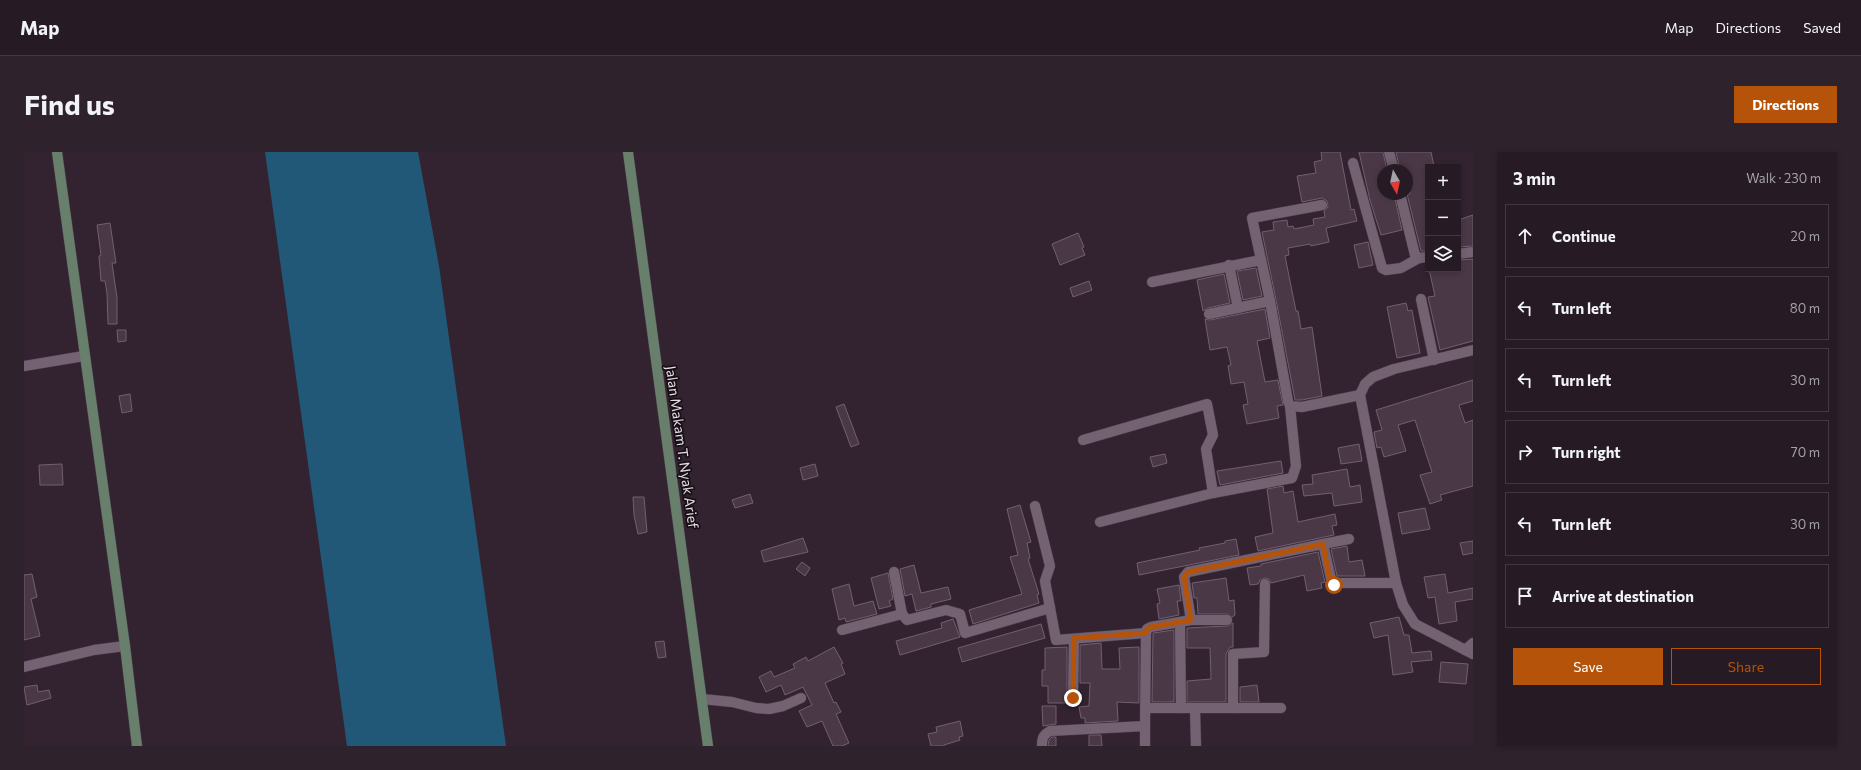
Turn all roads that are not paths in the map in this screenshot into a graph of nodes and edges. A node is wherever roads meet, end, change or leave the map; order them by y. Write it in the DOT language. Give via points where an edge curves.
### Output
graph roads {
  1 [pos="57,152"];
  2 [pos="628,152"];
  3 [pos="1389,152"];
  4 [pos="1353,162"];
  5 [pos="1392,164"];
  6 [pos="1401,200"];
  7 [pos="1322,205"];
  8 [pos="1473,252"];
  9 [pos="1461,254"];
  10 [pos="1423,258"];
  11 [pos="1261,260"];
  12 [pos="1229,265"];
  13 [pos="1152,282"];
  14 [pos="1421,299"];
  15 [pos="1270,301"];
  16 [pos="1238,308"];
  17 [pos="1209,314"];
  18 [pos="1473,350"];
  19 [pos="84,356"];
  20 [pos="1434,360"];
  21 [pos="24,366"];
  22 [pos="1360,395"];
  23 [pos="1290,406"];
  24 [pos="1083,440"];
  25 [pos="1213,493"];
  26 [pos="1035,506"];
  27 [pos="1100,522"];
  28 [pos="1349,539"];
  29 [pos="1323,544"];
  30 [pos="894,572"];
  31 [pos="1396,582"];
  32 [pos="1265,584"];
  33 [pos="1050,608"];
  34 [pos="902,614"];
  35 [pos="1191,620"];
  36 [pos="1227,620"];
  37 [pos="1180,622"];
  38 [pos="842,630"];
  39 [pos="1146,633"];
  40 [pos="1074,638"];
  41 [pos="1473,643"];
  42 [pos="125,646"];
  43 [pos="1469,652"];
  44 [pos="24,667"];
  45 [pos="801,698"];
  46 [pos="1073,698"];
  47 [pos="702,699"];
  48 [pos="1146,708"];
  49 [pos="1181,708"];
  50 [pos="1195,708"];
  51 [pos="1233,708"];
  52 [pos="1281,708"];
  53 [pos="1145,726"];
  54 [pos="137,746"];
  55 [pos="708,746"];
  56 [pos="1042,746"];
  57 [pos="1145,746"];
  58 [pos="1196,746"];
  1 -- 19 [label="street"];
  2 -- 47 [label="street, Jalan Makam T. Nyak Arief"];
  3 -- 5 [label="street"];
  4 -- 10 [label="street" via="1382,268 1401,268"];
  6 -- 10 [label="street" via="1415,255"];
  7 -- 11 [label="street" via="1252,218"];
  8 -- 9 [label="street"];
  11 -- 12 [label="street"];
  11 -- 15 [label="street"];
  12 -- 13 [label="street"];
  12 -- 16 [label="street"];
  14 -- 20 [label="street"];
  15 -- 16 [label="street"];
  15 -- 23 [label="street"];
  16 -- 17 [label="street"];
  18 -- 20 [label="street"];
  19 -- 21 [label="street"];
  19 -- 42 [label="street"];
  20 -- 22 [label="street" via="1373,377 1365,384"];
  22 -- 23 [label="street" via="1302,407"];
  22 -- 31 [label="street"];
  23 -- 25 [label="street" via="1296,466 1292,478"];
  24 -- 25 [label="street" via="1207,404 1213,435 1206,449"];
  25 -- 27 [label="street"];
  26 -- 33 [label="street" via="1050,566 1045,581"];
  28 -- 29 [label="street"];
  29 -- 31 [label="street" via="1332,583"];
  29 -- 35 [label="street" via="1188,572 1184,577"];
  30 -- 34 [label="street"];
  31 -- 43 [label="street" via="1403,605 1415,624"];
  32 -- 51 [label="street" via="1264,652 1233,654"];
  33 -- 34 [label="street" via="965,633 960,614 946,610 906,620"];
  33 -- 40 [label="street" via="1056,640"];
  34 -- 38 [label="street"];
  35 -- 36 [label="street"];
  35 -- 37 [label="street"];
  37 -- 39 [label="street" via="1151,627"];
  37 -- 49 [label="street"];
  39 -- 40 [label="street"];
  39 -- 48 [label="street"];
  40 -- 46 [label="street"];
  41 -- 43 [label="street"];
  42 -- 44 [label="street" via="94,650"];
  42 -- 54 [label="street"];
  45 -- 47 [label="street" via="784,706 769,709"];
  47 -- 55 [label="street, Jalan Makam T. Nyak Arief"];
  48 -- 49 [label="street"];
  48 -- 53 [label="street"];
  49 -- 50 [label="street"];
  50 -- 51 [label="street"];
  50 -- 58 [label="street"];
  51 -- 52 [label="street"];
  53 -- 56 [label="street" via="1050,731 1042,738"];
  53 -- 57 [label="street"];
}
